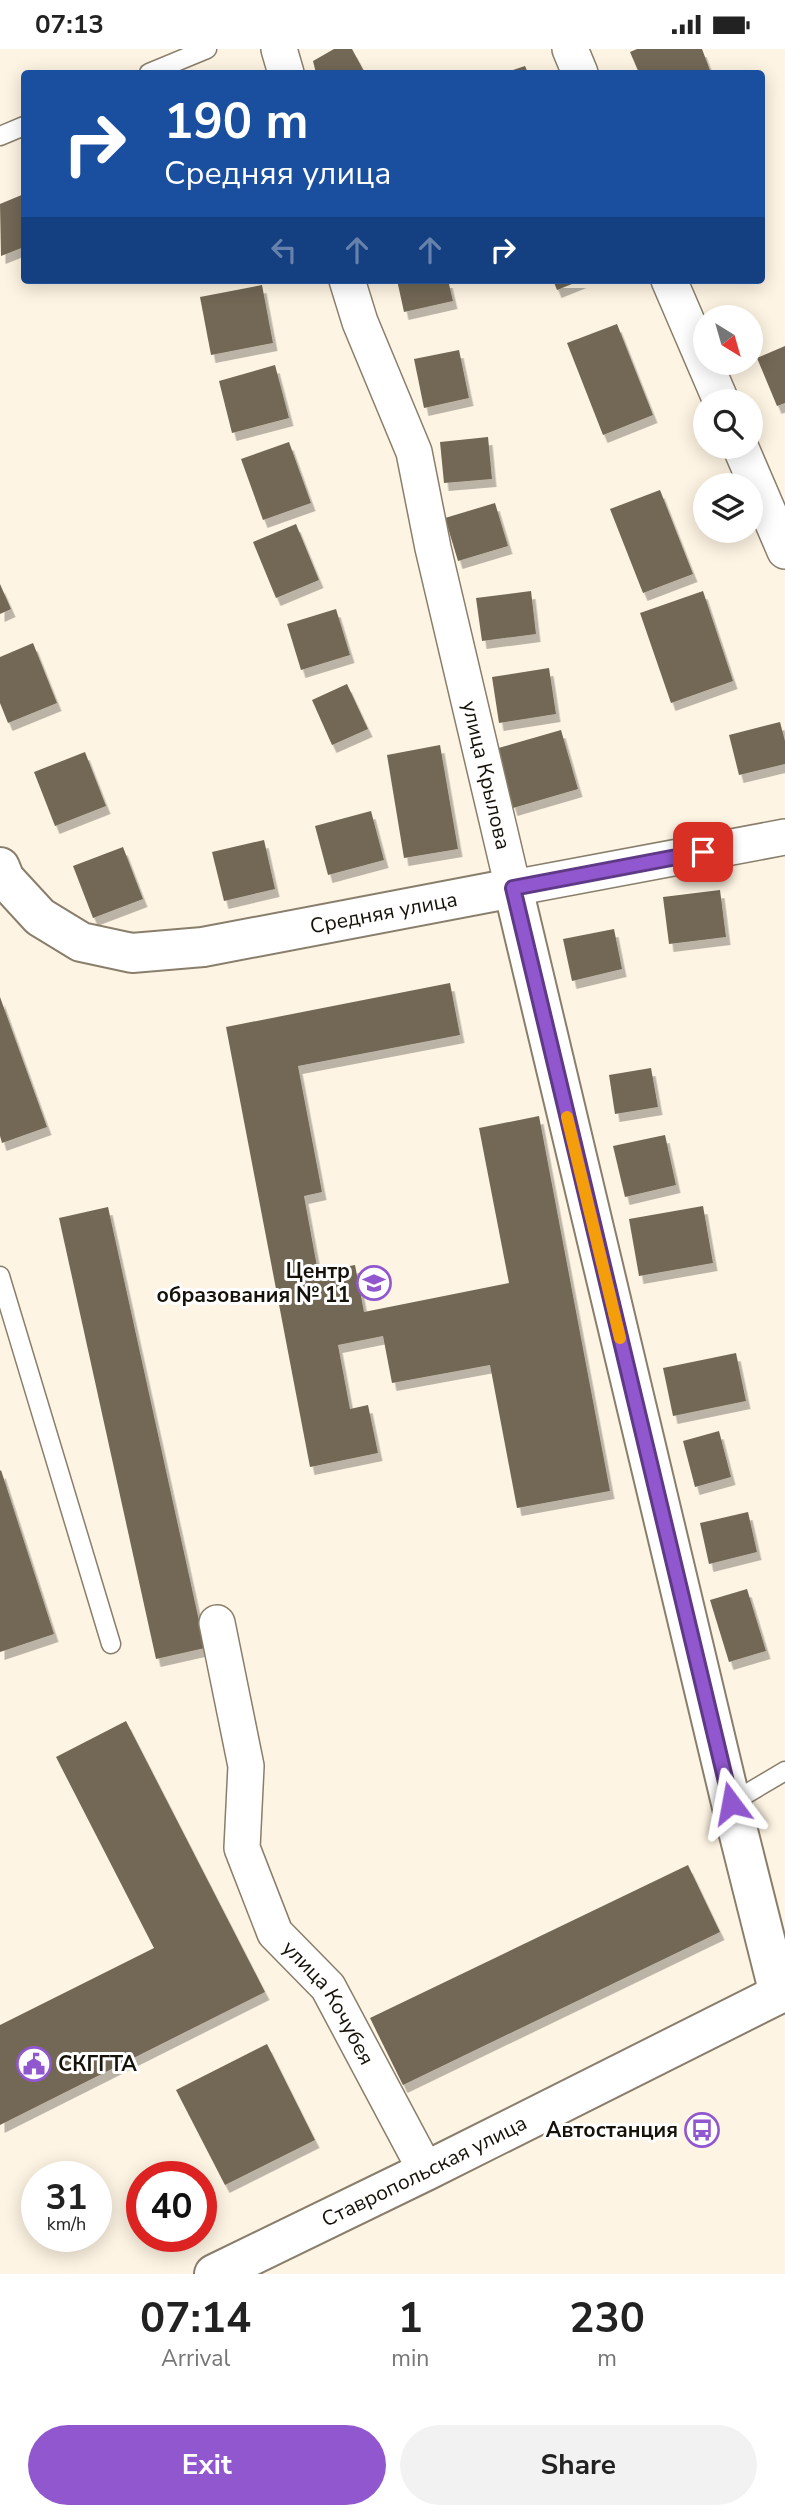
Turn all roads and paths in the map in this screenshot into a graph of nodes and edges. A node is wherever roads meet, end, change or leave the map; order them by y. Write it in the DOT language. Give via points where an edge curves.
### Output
graph roads {
  1 [pos="207,49"];
  2 [pos="279,49"];
  3 [pos="570,49"];
  4 [pos="156,70"];
  5 [pos="285,70"];
  6 [pos="579,70"];
  7 [pos="21,127"];
  8 [pos="0,136"];
  9 [pos="348,284"];
  10 [pos="671,284"];
  11 [pos="715,389"];
  12 [pos="746,459"];
  13 [pos="785,551"];
  14 [pos="785,837"];
  15 [pos="2,876"];
  16 [pos="513,888"];
  17 [pos="0,1276"];
  18 [pos="217,1623"];
  19 [pos="111,1644"];
  20 [pos="785,1771"];
  21 [pos="731,1803"];
  22 [pos="783,1999"];
  23 [pos="426,2172"];
  24 [pos="214,2274"];
  1 -- 4 [label="lane"];
  2 -- 5 [label="street"];
  3 -- 6 [label="street"];
  7 -- 8 [label="lane"];
  9 -- 16 [label="street, улица Крылова" via="414,452"];
  10 -- 11 [label="street"];
  12 -- 13 [label="street"];
  14 -- 16 [label="street, Средняя улица"];
  15 -- 16 [label="main road, Средняя улица" via="40,917 81,942 132,953 202,947"];
  16 -- 21 [label="main road, улица Крылова"];
  17 -- 19 [label="lane"];
  18 -- 23 [label="street, улица Кочубея" via="246,1766 242,1849 275,1933 328,1987"];
  20 -- 21 [label="lane"];
  21 -- 22 [label="main road, улица Крылова"];
  22 -- 23 [label="main road, Ставропольская улица"];
  23 -- 24 [label="main road, Ставропольская улица"];
}
